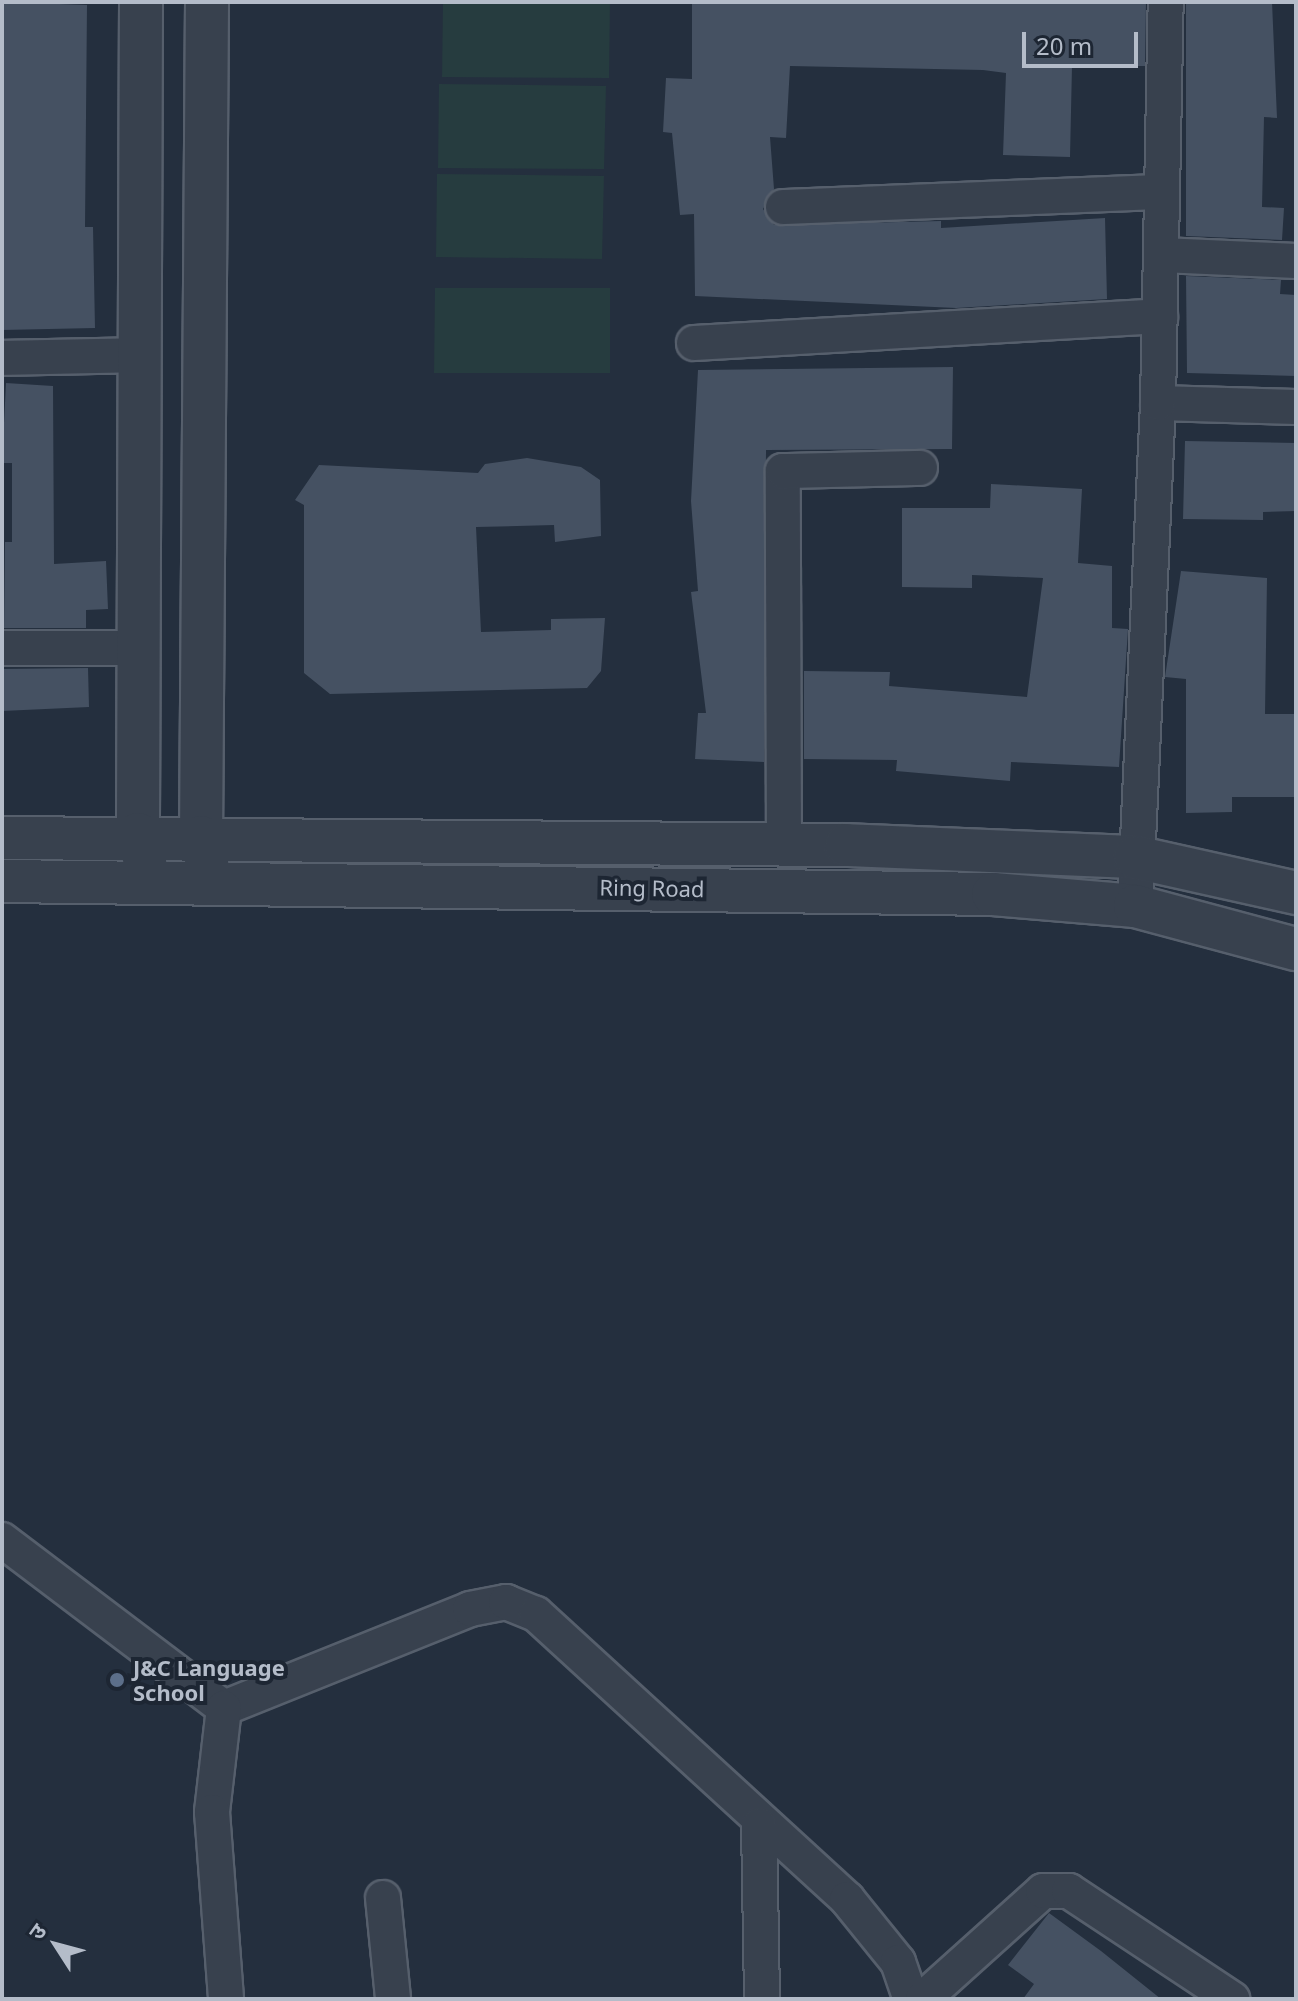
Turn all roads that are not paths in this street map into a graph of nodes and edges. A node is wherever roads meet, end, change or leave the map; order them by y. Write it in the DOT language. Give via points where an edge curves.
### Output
graph roads {
  1 [pos="141,2"];
  2 [pos="207,2"];
  3 [pos="1166,2"];
  4 [pos="1160,192"];
  5 [pos="783,207"];
  6 [pos="1162,255"];
  7 [pos="1296,261"];
  8 [pos="1160,316"];
  9 [pos="694,343"];
  10 [pos="141,355"];
  11 [pos="2,358"];
  12 [pos="1158,403"];
  13 [pos="1296,407"];
  14 [pos="920,468"];
  15 [pos="2,648"];
  16 [pos="140,648"];
  17 [pos="138,834"];
  18 [pos="201,837"];
  19 [pos="2,838"];
  20 [pos="784,843"];
  21 [pos="1135,857"];
  22 [pos="149,880"];
  23 [pos="2,881"];
  24 [pos="210,881"];
  25 [pos="1296,893"];
  26 [pos="1135,906"];
  27 [pos="1296,949"];
  28 [pos="2,1540"];
  29 [pos="224,1708"];
  30 [pos="759,1825"];
  31 [pos="383,1898"];
  32 [pos="226,1999"];
  33 [pos="393,1999"];
  34 [pos="762,1999"];
  35 [pos="911,1999"];
  36 [pos="923,1999"];
  37 [pos="1232,1999"];
  1 -- 10 [label="street"];
  2 -- 18 [label="street"];
  3 -- 4 [label="street"];
  4 -- 5 [label="street"];
  4 -- 6 [label="street"];
  6 -- 7 [label="street"];
  6 -- 8 [label="street"];
  8 -- 9 [label="street"];
  8 -- 12 [label="street"];
  10 -- 11 [label="street"];
  10 -- 16 [label="street"];
  12 -- 13 [label="street"];
  12 -- 21 [label="street"];
  14 -- 20 [label="street" via="783,471"];
  15 -- 16 [label="street"];
  16 -- 17 [label="street"];
  17 -- 18 [label="street, Ring Road"];
  17 -- 19 [label="street, Ring Road"];
  17 -- 22 [label="street"];
  18 -- 20 [label="street, Ring Road"];
  18 -- 24 [label="street"];
  20 -- 21 [label="street, Ring Road"];
  21 -- 25 [label="street, Ring Road"];
  21 -- 26 [label="street"];
  22 -- 23 [label="street, Ring Road"];
  22 -- 24 [label="street, Ring Road"];
  24 -- 26 [label="street, Ring Road" via="993,894"];
  26 -- 27 [label="street, Ring Road"];
  28 -- 29 [label="street"];
  29 -- 30 [label="street" via="359,1649 506,1602 536,1614"];
  29 -- 32 [label="street" via="212,1812"];
  30 -- 34 [label="street"];
  30 -- 35 [label="street" via="847,1899 898,1962"];
  31 -- 33 [label="street"];
  36 -- 37 [label="street" via="1043,1891 1069,1891"];
}
